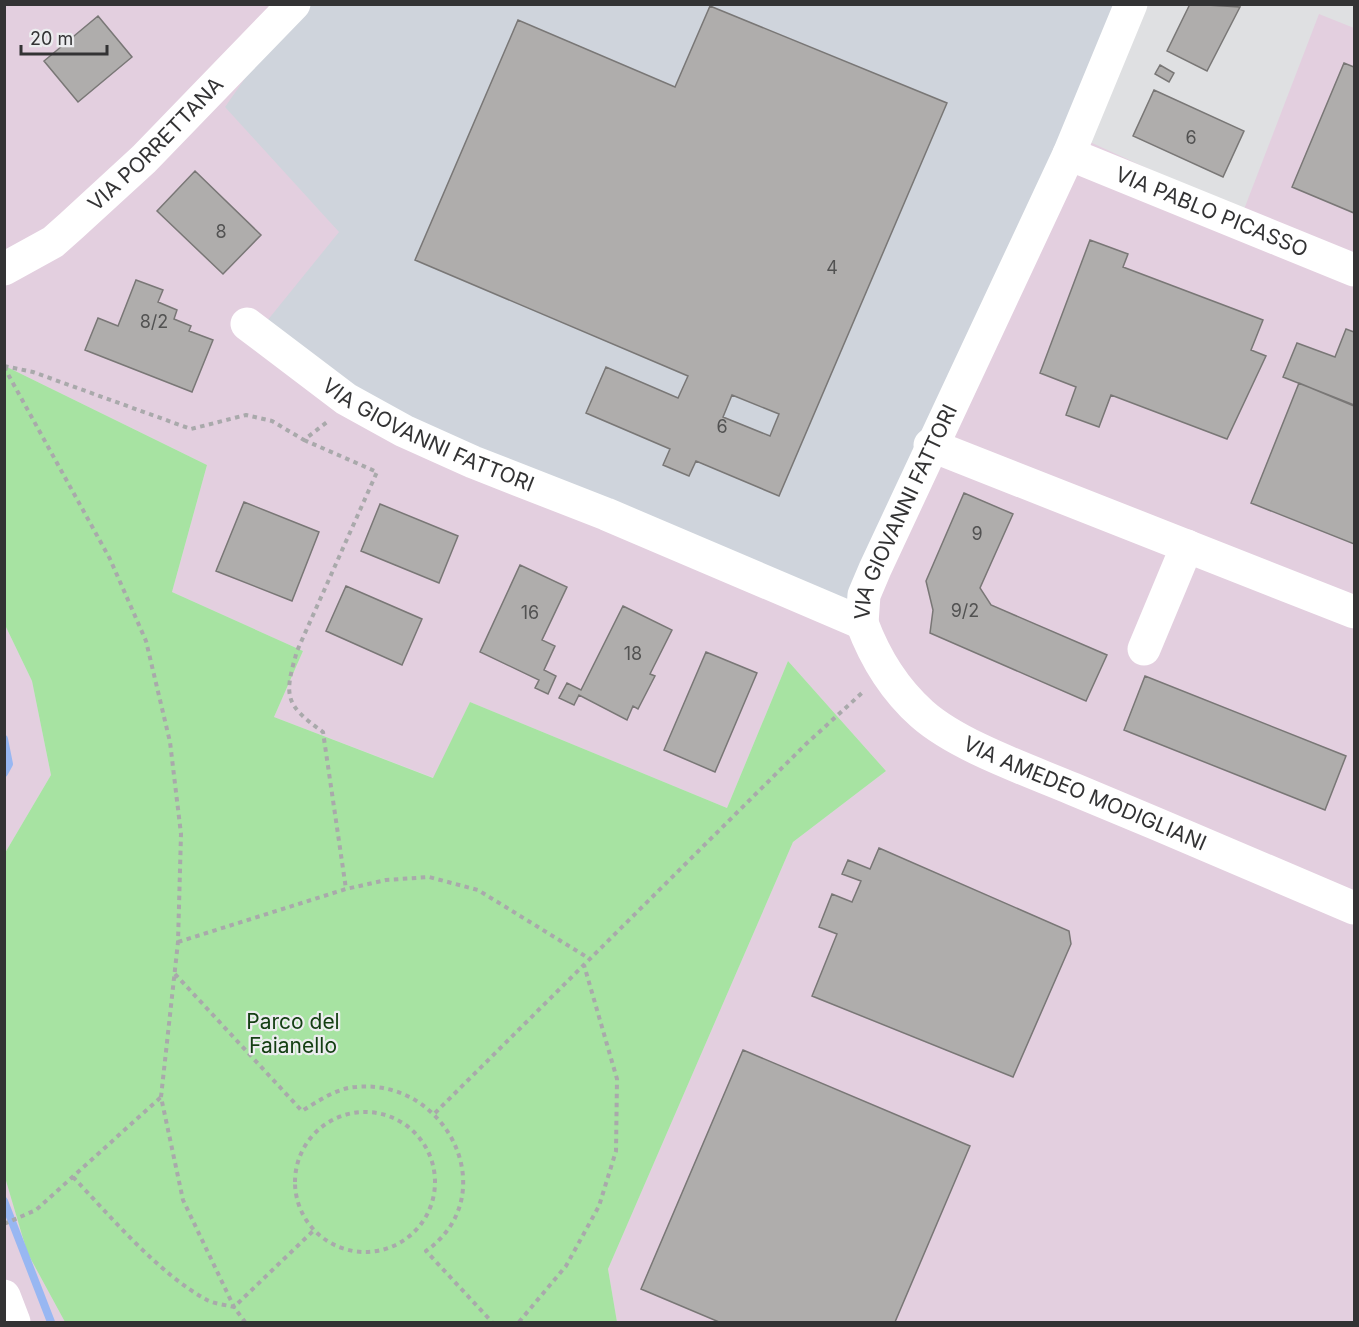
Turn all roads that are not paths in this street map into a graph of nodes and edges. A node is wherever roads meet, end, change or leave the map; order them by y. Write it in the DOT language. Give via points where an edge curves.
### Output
graph roads {
  1 [pos="294,4"];
  2 [pos="1131,4"];
  3 [pos="1069,154"];
  4 [pos="4,270"];
  5 [pos="1354,270"];
  6 [pos="247,324"];
  7 [pos="930,445"];
  8 [pos="1187,546"];
  9 [pos="1354,612"];
  10 [pos="862,623"];
  11 [pos="1144,649"];
  12 [pos="1354,908"];
  13 [pos="4,1296"];
  14 [pos="14,1323"];
  1 -- 4 [label="street, VIA PORRETTANA" via="183,121 79,219 53,242"];
  2 -- 3 [label="street, VIA GIOVANNI FATTORI"];
  3 -- 5 [label="street, VIA PABLO PICASSO"];
  3 -- 7 [label="street, VIA GIOVANNI FATTORI"];
  6 -- 10 [label="street, VIA GIOVANNI FATTORI" via="346,399 404,431"];
  7 -- 8 [label="street"];
  7 -- 10 [label="street, VIA GIOVANNI FATTORI" via="864,595"];
  8 -- 9 [label="street"];
  8 -- 11 [label="street"];
  10 -- 12 [label="street, VIA AMEDEO MODIGLIANI" via="886,672 922,714 970,743"];
  13 -- 14 [label="street"];
}
